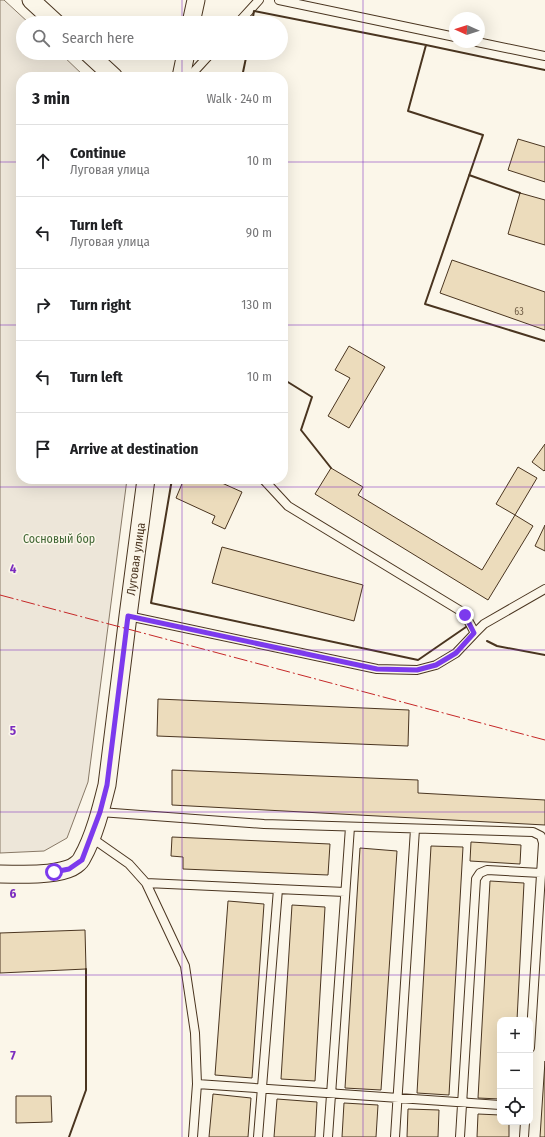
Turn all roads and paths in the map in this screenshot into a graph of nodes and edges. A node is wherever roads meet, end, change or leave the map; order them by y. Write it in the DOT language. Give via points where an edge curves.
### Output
graph roads {
  1 [pos="31,0"];
  2 [pos="196,0"];
  3 [pos="259,0"];
  4 [pos="279,0"];
  5 [pos="48,16"];
  6 [pos="193,16"];
  7 [pos="244,16"];
  8 [pos="449,36"];
  9 [pos="485,44"];
  10 [pos="545,56"];
  11 [pos="96,60"];
  12 [pos="185,60"];
  13 [pos="205,60"];
  14 [pos="109,72"];
  15 [pos="182,72"];
  16 [pos="194,72"];
  17 [pos="145,484"];
  18 [pos="268,484"];
  19 [pos="545,589"];
  20 [pos="128,616"];
  21 [pos="474,633"];
  22 [pos="100,812"];
  23 [pos="350,826"];
  24 [pos="415,828"];
  25 [pos="90,841"];
  26 [pos="541,873"];
  27 [pos="0,874"];
  28 [pos="146,884"];
  29 [pos="278,889"];
  30 [pos="345,892"];
  31 [pos="532,1017"];
  32 [pos="197,1084"];
  33 [pos="262,1089"];
  34 [pos="331,1094"];
  35 [pos="398,1098"];
  36 [pos="462,1103"];
  37 [pos="497,1105"];
  38 [pos="525,1125"];
  39 [pos="192,1137"];
  40 [pos="258,1137"];
  41 [pos="328,1137"];
  42 [pos="395,1137"];
  43 [pos="460,1137"];
  44 [pos="524,1137"];
  1 -- 5 [label="street"];
  2 -- 6 [label="street"];
  3 -- 7 [label="lane"];
  4 -- 8 [label="lane"];
  9 -- 10 [label="lane"];
  11 -- 14 [label="street"];
  12 -- 15 [label="street"];
  13 -- 16 [label="lane"];
  17 -- 20 [label="street, Луговая улица"];
  18 -- 21 [label="lane" via="288,506 464,613"];
  19 -- 21 [label="lane" via="484,624"];
  20 -- 21 [label="lane" via="377,669 417,670 436,665 456,653"];
  20 -- 22 [label="street, Луговая улица" via="107,785"];
  22 -- 23 [label="lane" via="264,824"];
  22 -- 25 [label="street, Луговая улица"];
  23 -- 24 [label="lane"];
  23 -- 30 [label="lane"];
  24 -- 26 [label="lane" via="533,832 541,836 543,843"];
  24 -- 35 [label="lane"];
  25 -- 27 [label="street, Луговая улица" via="82,860 69,869"];
  25 -- 28 [label="lane" via="99,843 129,864"];
  26 -- 31 [label="lane"];
  26 -- 36 [label="lane" via="487,870 480,873 476,879"];
  28 -- 29 [label="lane"];
  28 -- 32 [label="lane" via="185,966 195,1033"];
  29 -- 30 [label="lane"];
  29 -- 33 [label="lane"];
  30 -- 34 [label="lane"];
  32 -- 33 [label="lane"];
  32 -- 39 [label="lane"];
  33 -- 34 [label="lane"];
  33 -- 40 [label="lane"];
  34 -- 35 [label="lane"];
  34 -- 41 [label="lane"];
  35 -- 36 [label="lane"];
  35 -- 42 [label="lane"];
  36 -- 37 [label="lane"];
  36 -- 43 [label="lane"];
  38 -- 44 [label="lane"];
}
